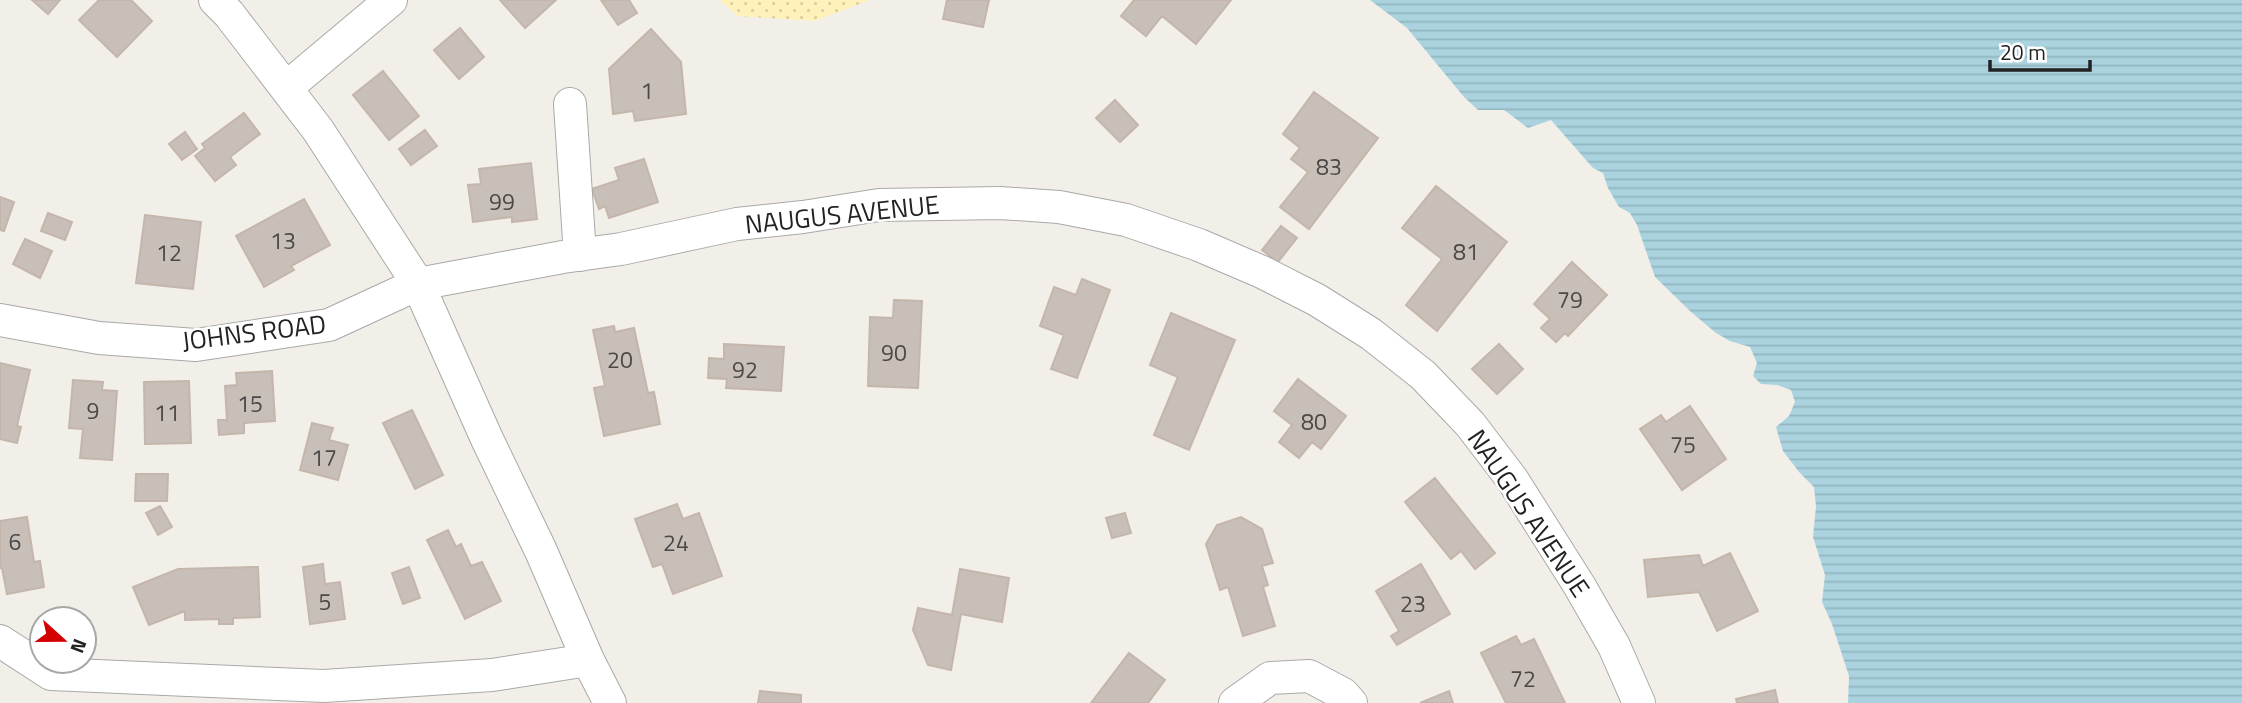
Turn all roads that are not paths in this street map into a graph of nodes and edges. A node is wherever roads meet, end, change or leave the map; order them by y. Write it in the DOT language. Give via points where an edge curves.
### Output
graph roads {
  1 [pos="215,0"];
  2 [pos="391,0"];
  3 [pos="286,88"];
  4 [pos="570,104"];
  5 [pos="580,255"];
  6 [pos="418,284"];
  7 [pos="0,320"];
  8 [pos="0,641"];
  9 [pos="588,660"];
  10 [pos="610,703"];
  11 [pos="1235,703"];
  12 [pos="1350,703"];
  13 [pos="1639,703"];
  1 -- 3 [label="street"];
  2 -- 3 [label="street"];
  3 -- 6 [label="street"];
  4 -- 5 [label="street"];
  5 -- 6 [label="street, NAUGUS AVENUE"];
  5 -- 13 [label="street, NAUGUS AVENUE" via="737,225 879,205 939,202 1059,207 1126,220 1199,245 1317,300 1371,334 1423,376 1512,479 1614,646"];
  6 -- 7 [label="street, JOHNS ROAD" via="329,326 196,345 99,338"];
  6 -- 9 [label="street"];
  8 -- 9 [label="street" via="51,674 324,686 492,675"];
  9 -- 10 [label="street"];
  11 -- 12 [label="street" via="1270,678 1309,676 1343,694"];
}
